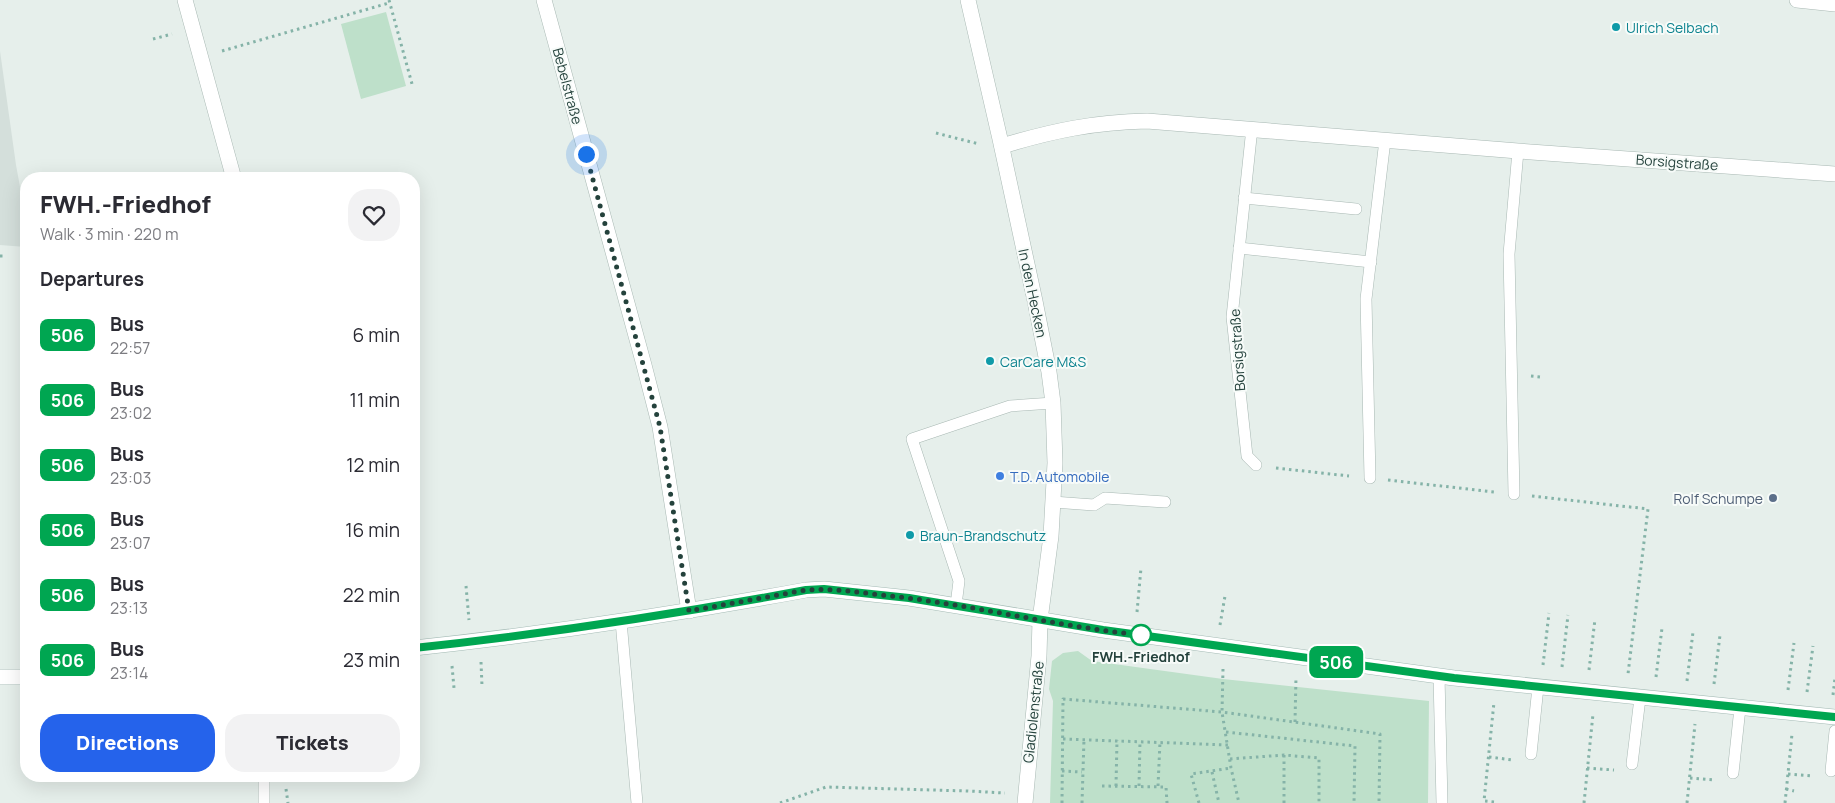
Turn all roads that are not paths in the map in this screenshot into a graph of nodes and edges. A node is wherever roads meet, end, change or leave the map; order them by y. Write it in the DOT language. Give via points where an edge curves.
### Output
graph roads {
  1 [pos="185,0"];
  2 [pos="544,0"];
  3 [pos="968,0"];
  4 [pos="1797,0"];
  5 [pos="1835,4"];
  6 [pos="1252,128"];
  7 [pos="1385,140"];
  8 [pos="1001,142"];
  9 [pos="1518,151"];
  10 [pos="232,172"];
  11 [pos="1835,174"];
  12 [pos="1244,198"];
  13 [pos="1356,209"];
  14 [pos="1239,248"];
  15 [pos="1371,262"];
  16 [pos="1053,403"];
  17 [pos="1256,465"];
  18 [pos="1370,478"];
  19 [pos="1514,494"];
  20 [pos="1053,502"];
  21 [pos="1165,502"];
  22 [pos="956,605"];
  23 [pos="689,611"];
  24 [pos="1040,620"];
  25 [pos="621,621"];
  26 [pos="420,647"];
  27 [pos="1439,676"];
  28 [pos="0,677"];
  29 [pos="20,677"];
  30 [pos="1539,687"];
  31 [pos="1640,698"];
  32 [pos="1740,708"];
  33 [pos="1835,717"];
  34 [pos="1835,731"];
  35 [pos="1531,754"];
  36 [pos="1632,764"];
  37 [pos="1831,771"];
  38 [pos="1732,773"];
  39 [pos="264,782"];
  40 [pos="1025,799"];
  41 [pos="264,803"];
  42 [pos="637,803"];
  43 [pos="1442,803"];
  1 -- 10 [label="street"];
  2 -- 23 [label="street, Bebelstraße" via="660,427"];
  3 -- 8 [label="street, In den Hecken"];
  4 -- 5 [label="street"];
  6 -- 7 [label="street, Borsigstraße"];
  6 -- 8 [label="street, Borsigstraße" via="1118,122"];
  6 -- 12 [label="lane, Borsigstraße"];
  7 -- 9 [label="street, Borsigstraße"];
  7 -- 15 [label="lane"];
  8 -- 16 [label="street, In den Hecken"];
  9 -- 11 [label="street, Borsigstraße"];
  9 -- 19 [label="lane" via="1509,254"];
  12 -- 13 [label="lane"];
  12 -- 14 [label="lane, Borsigstraße"];
  14 -- 15 [label="lane"];
  14 -- 17 [label="lane, Borsigstraße" via="1232,317 1247,456"];
  15 -- 18 [label="lane" via="1366,299"];
  16 -- 20 [label="street, In den Hecken"];
  16 -- 22 [label="lane" via="1010,406 912,439 959,581"];
  20 -- 21 [label="lane" via="1094,505 1105,498"];
  20 -- 24 [label="street, In den Hecken"];
  22 -- 23 [label="street" via="824,589"];
  22 -- 24 [label="street"];
  23 -- 25 [label="street"];
  24 -- 27 [label="street"];
  24 -- 40 [label="street, Gladiolenstraße"];
  25 -- 26 [label="street"];
  25 -- 42 [label="lane"];
  27 -- 30 [label="street"];
  27 -- 43 [label="lane"];
  28 -- 29 [label="street"];
  30 -- 31 [label="street"];
  30 -- 35 [label="lane"];
  31 -- 32 [label="street"];
  31 -- 36 [label="lane"];
  32 -- 33 [label="street"];
  32 -- 38 [label="lane"];
  34 -- 37 [label="lane"];
  39 -- 41 [label="lane"];
}
